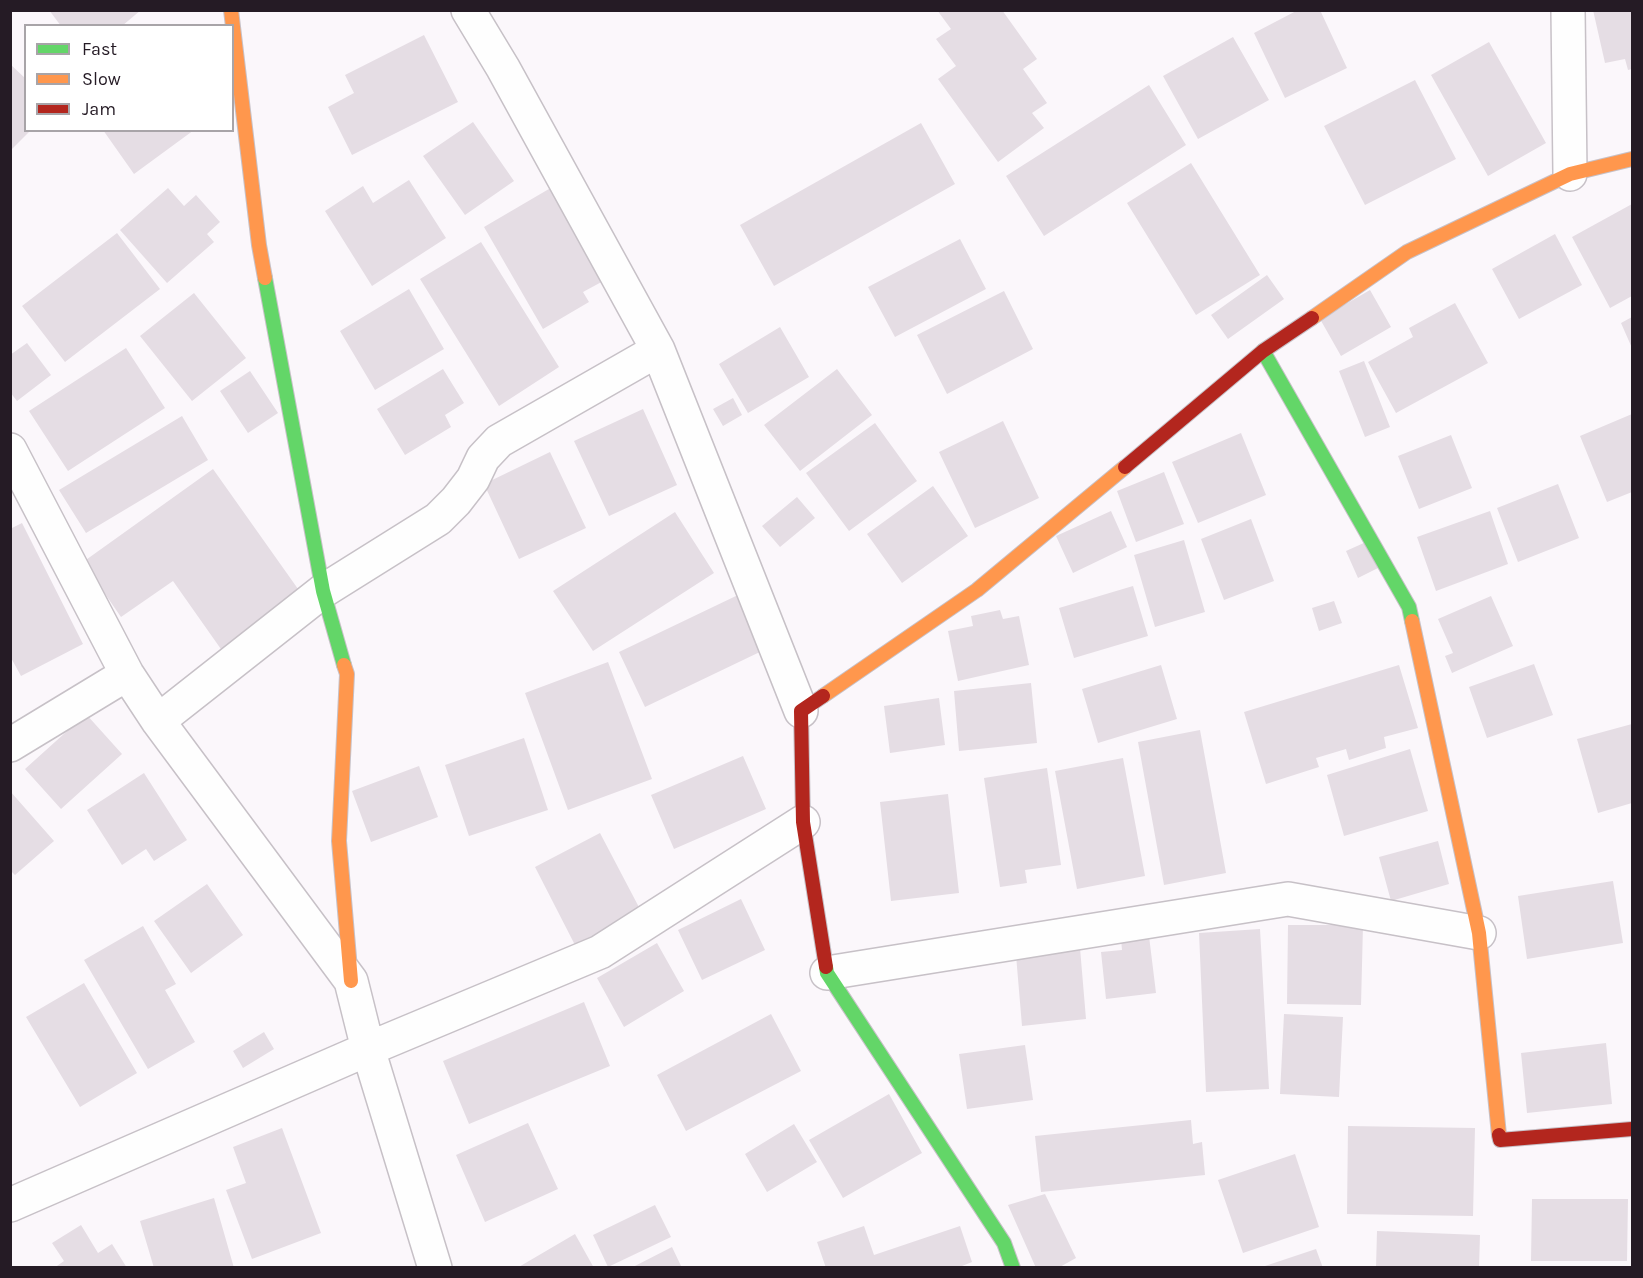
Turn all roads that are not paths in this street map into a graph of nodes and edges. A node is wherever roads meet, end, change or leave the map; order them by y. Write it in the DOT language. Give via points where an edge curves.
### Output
graph roads {
  1 [pos="468,10"];
  2 [pos="1568,10"];
  3 [pos="234,35"];
  4 [pos="1632,159"];
  5 [pos="1570,174"];
  6 [pos="658,350"];
  7 [pos="1263,351"];
  8 [pos="10,450"];
  9 [pos="323,591"];
  10 [pos="128,674"];
  11 [pos="801,711"];
  12 [pos="158,721"];
  13 [pos="10,745"];
  14 [pos="803,822"];
  15 [pos="1479,933"];
  16 [pos="828,973"];
  17 [pos="351,981"];
  18 [pos="368,1048"];
  19 [pos="1632,1129"];
  20 [pos="10,1205"];
  21 [pos="435,1268"];
  22 [pos="1013,1268"];
  1 -- 6 [label="street"];
  2 -- 5 [label="street"];
  3 -- 9 [label="street" via="259,244"];
  4 -- 5 [label="street"];
  5 -- 7 [label="street" via="1407,252"];
  6 -- 9 [label="street" via="499,441 483,458 456,501 438,519"];
  6 -- 11 [label="street"];
  7 -- 11 [label="street" via="977,590"];
  7 -- 15 [label="street" via="1409,607"];
  8 -- 10 [label="street"];
  9 -- 12 [label="street"];
  9 -- 17 [label="street" via="347,674 339,841"];
  10 -- 12 [label="street"];
  10 -- 13 [label="street"];
  11 -- 14 [label="street"];
  12 -- 17 [label="street"];
  14 -- 16 [label="street"];
  14 -- 18 [label="street" via="600,952"];
  15 -- 16 [label="street" via="1288,899"];
  15 -- 19 [label="street" via="1500,1140"];
  16 -- 22 [label="street" via="1004,1243"];
  17 -- 18 [label="street"];
  18 -- 20 [label="street"];
  18 -- 21 [label="street"];
}
